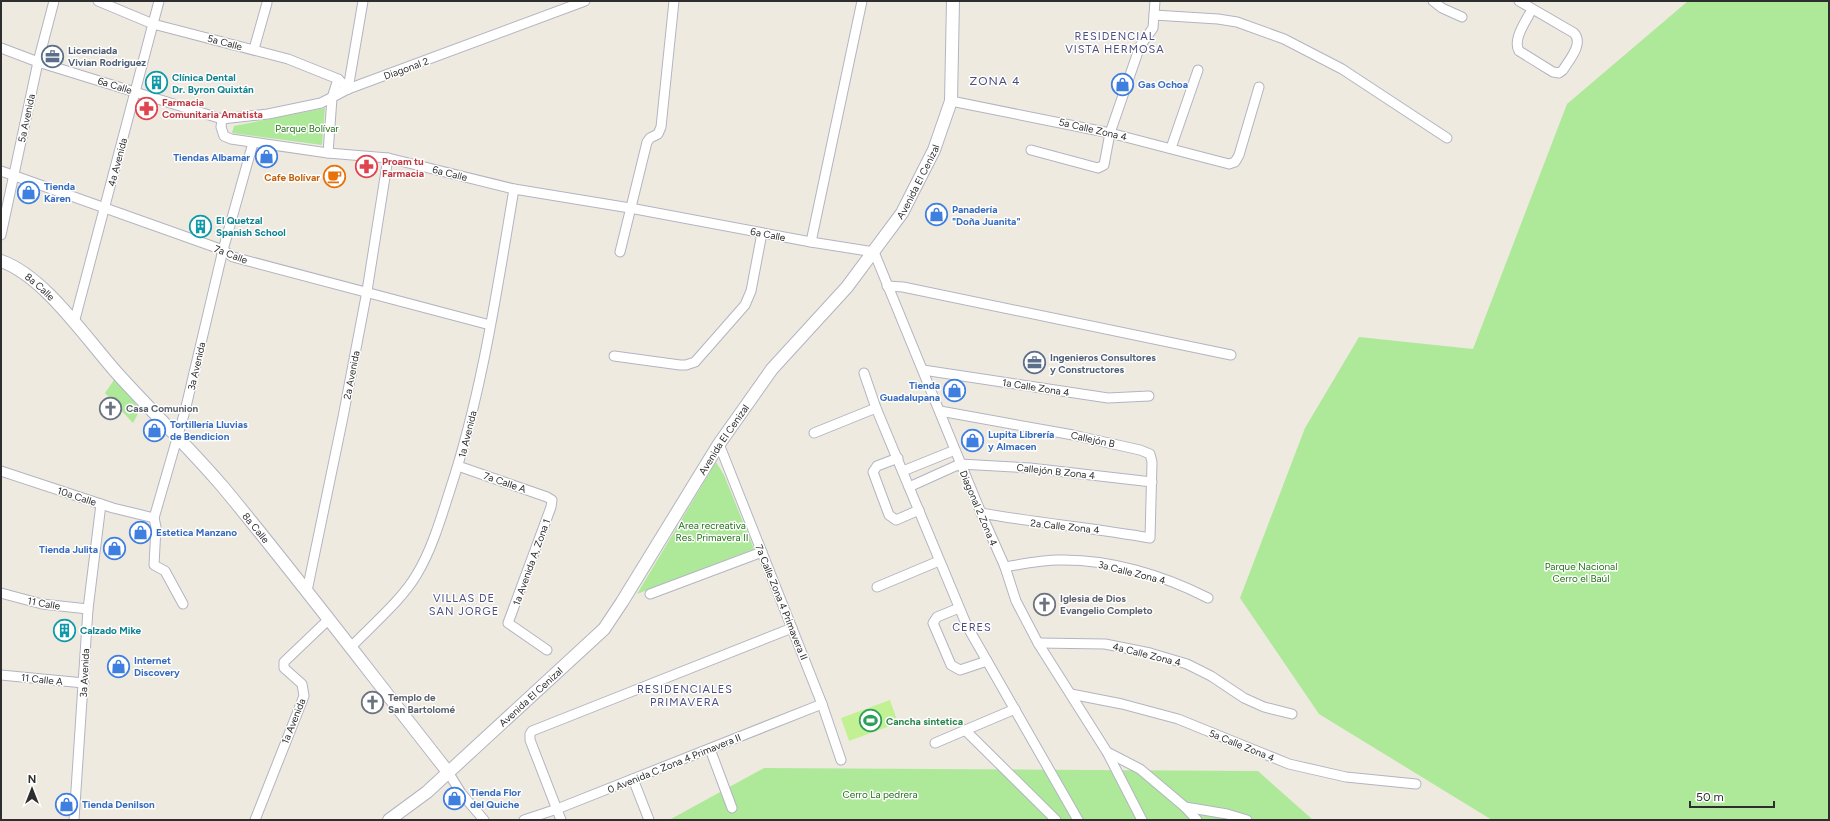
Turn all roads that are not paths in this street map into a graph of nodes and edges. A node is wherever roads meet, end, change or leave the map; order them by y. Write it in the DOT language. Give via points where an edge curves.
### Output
graph roads {
  1 [pos="54,1"];
  2 [pos="98,1"];
  3 [pos="159,1"];
  4 [pos="363,1"];
  5 [pos="674,1"];
  6 [pos="862,1"];
  7 [pos="953,1"];
  8 [pos="1155,1"];
  9 [pos="1433,1"];
  10 [pos="1519,1"];
  11 [pos="580,2"];
  12 [pos="266,3"];
  13 [pos="1532,9"];
  14 [pos="1154,16"];
  15 [pos="1462,17"];
  16 [pos="153,24"];
  17 [pos="1,48"];
  18 [pos="254,49"];
  19 [pos="38,62"];
  20 [pos="1198,70"];
  21 [pos="338,79"];
  22 [pos="1259,87"];
  23 [pos="348,89"];
  24 [pos="136,92"];
  25 [pos="332,98"];
  26 [pos="951,101"];
  27 [pos="222,119"];
  28 [pos="1110,133"];
  29 [pos="1447,138"];
  30 [pos="253,143"];
  31 [pos="1171,148"];
  32 [pos="1031,150"];
  33 [pos="328,153"];
  34 [pos="388,158"];
  35 [pos="1,171"];
  36 [pos="13,175"];
  37 [pos="514,189"];
  38 [pos="630,208"];
  39 [pos="104,209"];
  40 [pos="762,233"];
  41 [pos="1,235"];
  42 [pos="811,242"];
  43 [pos="223,250"];
  44 [pos="620,252"];
  45 [pos="874,252"];
  46 [pos="1,261"];
  47 [pos="887,286"];
  48 [pos="367,291"];
  49 [pos="74,323"];
  50 [pos="490,325"];
  51 [pos="1231,355"];
  52 [pos="614,356"];
  53 [pos="923,370"];
  54 [pos="864,373"];
  55 [pos="1149,396"];
  56 [pos="876,408"];
  57 [pos="940,410"];
  58 [pos="814,433"];
  59 [pos="176,437"];
  60 [pos="719,444"];
  61 [pos="955,450"];
  62 [pos="898,458"];
  63 [pos="960,464"];
  64 [pos="458,466"];
  65 [pos="1,471"];
  66 [pos="903,471"];
  67 [pos="1152,482"];
  68 [pos="910,487"];
  69 [pos="552,500"];
  70 [pos="101,504"];
  71 [pos="919,510"];
  72 [pos="981,513"];
  73 [pos="154,518"];
  74 [pos="762,552"];
  75 [pos="939,561"];
  76 [pos="1004,567"];
  77 [pos="877,587"];
  78 [pos="307,591"];
  79 [pos="1,593"];
  80 [pos="650,594"];
  81 [pos="1208,598"];
  82 [pos="183,604"];
  83 [pos="88,608"];
  84 [pos="959,608"];
  85 [pos="328,620"];
  86 [pos="792,628"];
  87 [pos="1038,643"];
  88 [pos="350,648"];
  89 [pos="547,650"];
  90 [pos="987,661"];
  91 [pos="1,674"];
  92 [pos="84,683"];
  93 [pos="1070,694"];
  94 [pos="822,704"];
  95 [pos="1015,709"];
  96 [pos="1292,714"];
  97 [pos="965,730"];
  98 [pos="935,743"];
  99 [pos="710,749"];
  100 [pos="1107,752"];
  101 [pos="841,760"];
  102 [pos="448,772"];
  103 [pos="632,779"];
  104 [pos="1416,784"];
  105 [pos="1185,807"];
  106 [pos="732,808"];
  107 [pos="557,809"];
  108 [pos="1227,817"];
  109 [pos="74,820"];
  110 [pos="254,820"];
  111 [pos="389,820"];
  112 [pos="484,820"];
  113 [pos="524,820"];
  114 [pos="561,820"];
  115 [pos="649,820"];
  116 [pos="1056,820"];
  117 [pos="1078,820"];
  118 [pos="1142,820"];
  119 [pos="1197,820"];
  120 [pos="1247,820"];
  1 -- 19 [label="street, 5a Avenida"];
  2 -- 16 [label="street, 5a Calle"];
  3 -- 16 [label="street, 4a Avenida"];
  4 -- 23 [label="street"];
  5 -- 38 [label="street" via="661,127 658,134 647,142"];
  6 -- 42 [label="street"];
  7 -- 26 [label="street, Avenida El Cenizal"];
  8 -- 14 [label="street"];
  9 -- 15 [label="street"];
  10 -- 13 [label="street"];
  11 -- 23 [label="street, Diagonal 2"];
  12 -- 18 [label="street"];
  13 -- 13 [label="street" via="1574,33 1578,40 1563,70 1559,72 1553,72 1519,51 1516,46"];
  14 -- 28 [label="street" via="1152,28 1140,46"];
  14 -- 29 [label="street" via="1237,22 1301,46 1342,69"];
  16 -- 18 [label="street, 5a Calle"];
  16 -- 24 [label="street, 4a Avenida"];
  17 -- 19 [label="street, 6a Calle"];
  18 -- 21 [label="street, 5a Calle" via="288,59"];
  19 -- 24 [label="street, 6a Calle"];
  19 -- 36 [label="street, 5a Avenida"];
  20 -- 31 [label="street"];
  21 -- 23 [label="street, 5a Calle"];
  21 -- 25 [label="street"];
  22 -- 31 [label="street, 5a Calle Zona 4" via="1239,155 1232,163"];
  23 -- 25 [label="street, Diagonal 2"];
  24 -- 27 [label="street, 6a Calle"];
  24 -- 39 [label="street, 4a Avenida"];
  25 -- 27 [label="street, Diagonal 2" via="268,114"];
  25 -- 33 [label="street"];
  26 -- 28 [label="street, 5a Calle Zona 4"];
  26 -- 45 [label="street, Avenida El Cenizal" via="934,150 902,213"];
  27 -- 30 [label="street, 6a Calle" via="222,131 226,138"];
  28 -- 31 [label="street, 5a Calle Zona 4"];
  28 -- 32 [label="street" via="1105,163 1100,168"];
  30 -- 33 [label="street, 6a Calle"];
  30 -- 43 [label="street, 3a Avenida"];
  33 -- 34 [label="street, 6a Calle"];
  34 -- 37 [label="street, 6a Calle"];
  34 -- 48 [label="street, 2a Avenida"];
  35 -- 36 [label="street, 7a Calle"];
  36 -- 39 [label="street, 7a Calle"];
  36 -- 41 [label="street, 5a Avenida"];
  37 -- 38 [label="street, 6a Calle"];
  37 -- 50 [label="street, 1a Avenida"];
  38 -- 40 [label="street, 6a Calle"];
  38 -- 44 [label="street"];
  39 -- 43 [label="street, 7a Calle"];
  39 -- 49 [label="street, 4a Avenida"];
  40 -- 42 [label="street, 6a Calle"];
  40 -- 52 [label="street" via="751,291 745,305 696,362 680,365"];
  42 -- 45 [label="street, 6a Calle"];
  43 -- 48 [label="street, 7a Calle" via="233,257"];
  43 -- 59 [label="street, 3a Avenida" via="193,381"];
  45 -- 47 [label="street, Diagonal 2 Zona 4"];
  45 -- 60 [label="street, Avenida El Cenizal" via="847,287 772,369"];
  46 -- 49 [label="street, 8a Calle" via="37,282"];
  47 -- 51 [label="street"];
  47 -- 53 [label="street, Diagonal 2 Zona 4"];
  48 -- 50 [label="street, 7a Calle"];
  48 -- 78 [label="street, 2a Avenida"];
  49 -- 59 [label="street, 8a Calle"];
  50 -- 64 [label="street, 1a Avenida"];
  53 -- 55 [label="street, 1a Calle Zona 4" via="1108,398"];
  53 -- 57 [label="street, Diagonal 2 Zona 4"];
  54 -- 56 [label="street"];
  56 -- 58 [label="street"];
  56 -- 62 [label="street"];
  57 -- 61 [label="street, Diagonal 2 Zona 4"];
  57 -- 67 [label="street, Callejón B" via="1140,450 1150,454"];
  59 -- 73 [label="street, 3a Avenida"];
  59 -- 78 [label="street, 8a Calle" via="222,487"];
  60 -- 74 [label="street, 7a Calle Zona 4 Primavera II"];
  60 -- 102 [label="street, Avenida El Cenizal" via="604,629"];
  61 -- 63 [label="street, Diagonal 2 Zona 4"];
  61 -- 66 [label="street"];
  62 -- 66 [label="street"];
  62 -- 71 [label="street" via="877,466 873,472 889,515 893,519 899,519"];
  63 -- 67 [label="street, Callejón B Zona 4" via="1023,467"];
  63 -- 68 [label="street"];
  63 -- 72 [label="street, Diagonal 2 Zona 4"];
  64 -- 69 [label="street, 7a Calle A"];
  64 -- 88 [label="street, 1a Avenida" via="443,512 417,574 401,595"];
  65 -- 70 [label="street, 10a Calle"];
  66 -- 68 [label="street"];
  67 -- 72 [label="street, 2a Calle Zona 4" via="1150,538"];
  68 -- 71 [label="street"];
  69 -- 89 [label="street, 1a Avenida A, Zona 1" via="552,507 508,623"];
  70 -- 73 [label="street, 10a Calle"];
  70 -- 83 [label="street, 3a Avenida"];
  71 -- 75 [label="street"];
  72 -- 76 [label="street, Diagonal 2 Zona 4"];
  73 -- 82 [label="street, 3a Avenida" via="154,565 165,571"];
  74 -- 80 [label="street"];
  74 -- 86 [label="street, 7a Calle Zona 4 Primavera II"];
  75 -- 77 [label="street"];
  75 -- 84 [label="street"];
  76 -- 81 [label="street, 3a Calle Zona 4" via="1044,560 1112,565 1184,586"];
  76 -- 87 [label="street, Diagonal 2 Zona 4" via="1016,600"];
  78 -- 85 [label="street, 8a Calle"];
  79 -- 83 [label="street, 11 Calle" via="42,604"];
  83 -- 92 [label="street, 3a Avenida"];
  84 -- 90 [label="street"];
  84 -- 90 [label="street" via="937,617 933,623 951,665 960,670"];
  85 -- 88 [label="street, 8a Calle"];
  85 -- 110 [label="street, 1a Avenida" via="284,662 284,668 302,684 304,696"];
  86 -- 94 [label="street, 7a Calle Zona 4 Primavera II"];
  86 -- 107 [label="street" via="536,729 530,734 530,740"];
  87 -- 93 [label="street, Diagonal 2 Zona 4"];
  87 -- 96 [label="street, 4a Calle Zona 4" via="1105,644 1150,653 1187,664 1264,707"];
  88 -- 102 [label="street, 8a Calle"];
  90 -- 95 [label="street"];
  91 -- 92 [label="street, 11 Calle A"];
  92 -- 109 [label="street, 3a Avenida"];
  93 -- 100 [label="street, Diagonal 2 Zona 4"];
  93 -- 104 [label="street, 5a Calle Zona 4" via="1122,704 1178,720 1289,764 1346,777"];
  94 -- 99 [label="street, 0 Avenida C Zona 4 Primavera II"];
  94 -- 101 [label="street, 7a Calle Zona 4 Primavera II"];
  95 -- 97 [label="street"];
  95 -- 117 [label="street"];
  97 -- 98 [label="street"];
  97 -- 116 [label="street"];
  99 -- 103 [label="street, 0 Avenida C Zona 4 Primavera II"];
  99 -- 106 [label="street"];
  100 -- 105 [label="street" via="1140,769"];
  100 -- 118 [label="street, Diagonal 2 Zona 4"];
  102 -- 111 [label="street, Avenida El Cenizal" via="411,805"];
  102 -- 112 [label="street, 8a Calle" via="461,793"];
  103 -- 107 [label="street, 0 Avenida C Zona 4 Primavera II"];
  103 -- 115 [label="street"];
  105 -- 108 [label="street"];
  105 -- 119 [label="street"];
  107 -- 113 [label="street, 0 Avenida C Zona 4 Primavera II"];
  107 -- 114 [label="street"];
  108 -- 120 [label="street"];
}
